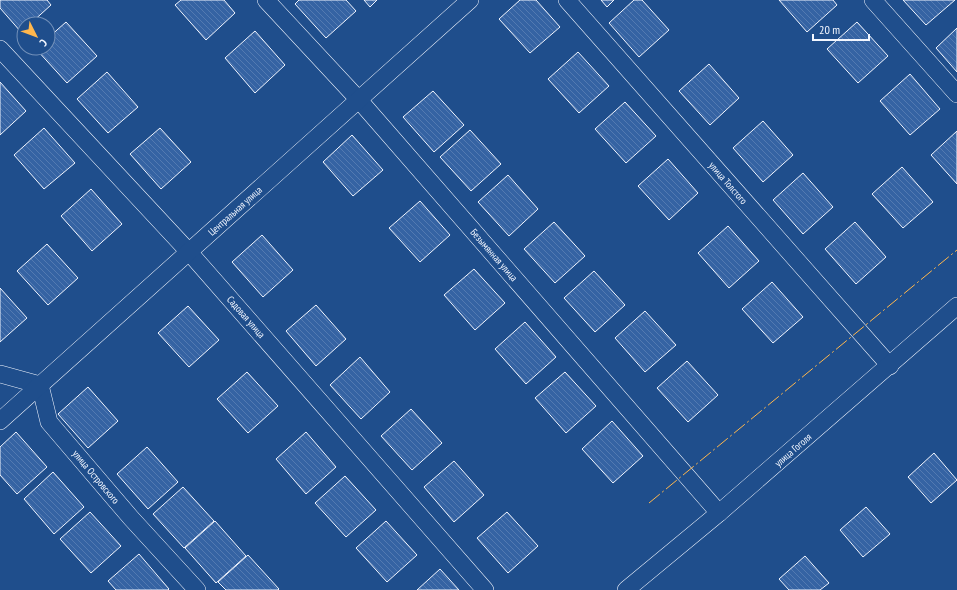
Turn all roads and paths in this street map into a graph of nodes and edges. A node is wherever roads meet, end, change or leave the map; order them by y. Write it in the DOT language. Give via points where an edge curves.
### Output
graph roads {
  1 [pos="266,0"];
  2 [pos="470,0"];
  3 [pos="567,0"];
  4 [pos="873,0"];
  5 [pos="0,49"];
  6 [pos="957,94"];
  7 [pos="359,100"];
  8 [pos="189,252"];
  9 [pos="957,306"];
  10 [pos="890,366"];
  11 [pos="0,374"];
  12 [pos="40,385"];
  13 [pos="0,421"];
  14 [pos="719,513"];
  15 [pos="198,590"];
  16 [pos="486,590"];
  17 [pos="626,590"];
  1 -- 7 [label="street, Безымянная улица"];
  2 -- 7 [label="street, Центральная улица"];
  3 -- 10 [label="street, улица Толстого"];
  4 -- 6 [label="street"];
  5 -- 8 [label="street, Садовая улица"];
  7 -- 8 [label="street, Центральная улица"];
  7 -- 14 [label="street, Безымянная улица"];
  8 -- 12 [label="street, Центральная улица"];
  8 -- 16 [label="street, Садовая улица"];
  9 -- 10 [label="street, улица Гоголя"];
  10 -- 14 [label="street, улица Гоголя"];
  11 -- 12 [label="street"];
  12 -- 13 [label="street, Центральная улица"];
  12 -- 15 [label="street, улица Островского" via="49,422 131,518"];
  14 -- 17 [label="street, улица Гоголя"];
}
